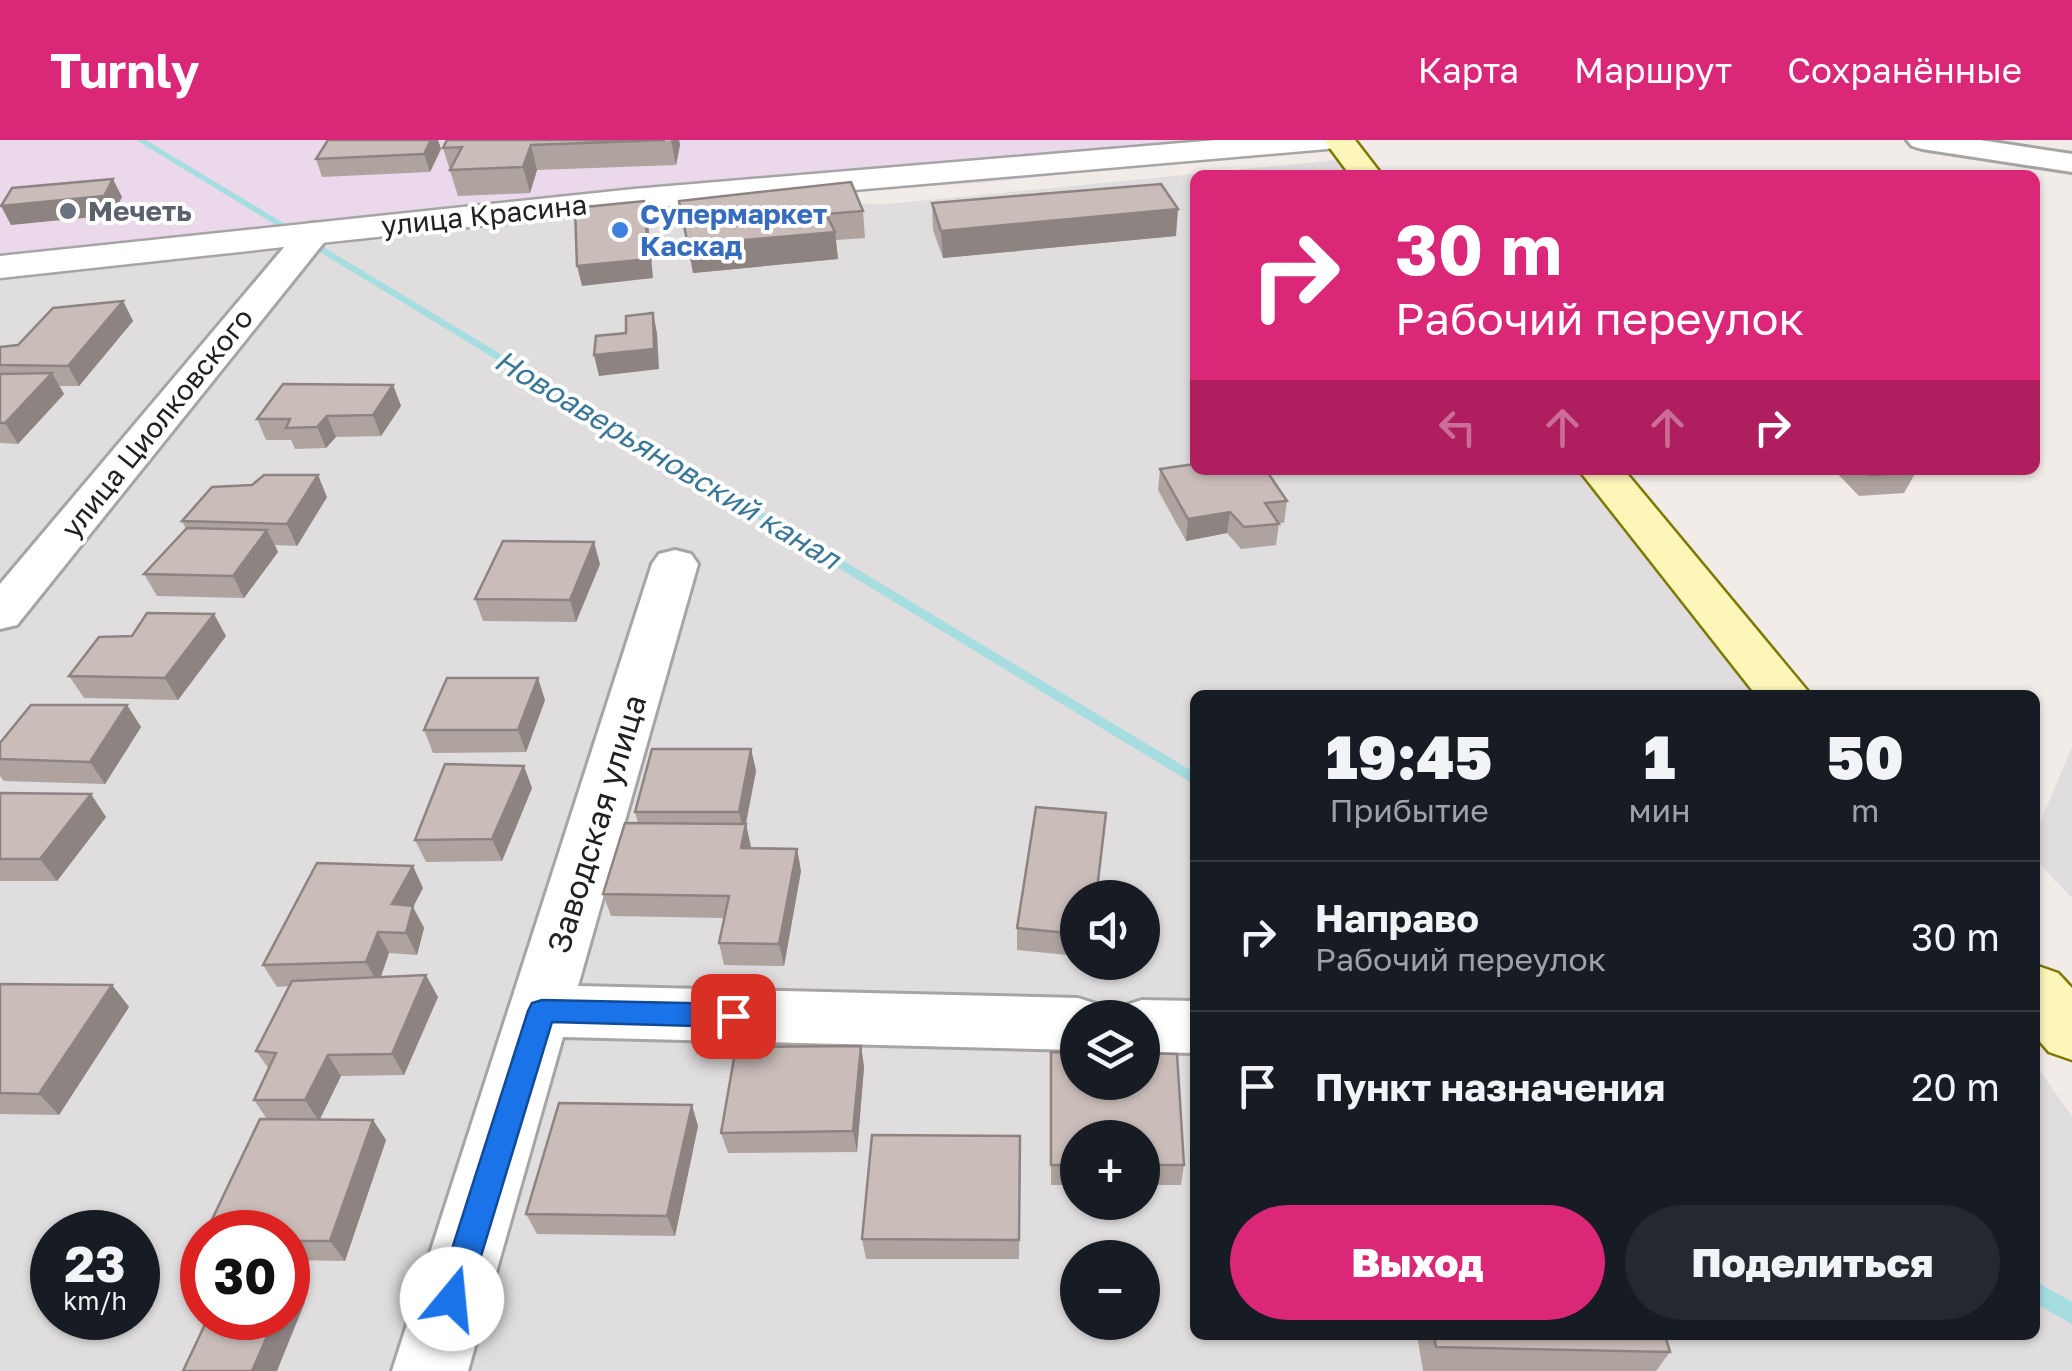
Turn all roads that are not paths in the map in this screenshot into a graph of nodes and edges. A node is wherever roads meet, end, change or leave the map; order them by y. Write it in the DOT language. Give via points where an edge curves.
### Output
graph roads {
  1 [pos="1326,140"];
  2 [pos="1339,140"];
  3 [pos="1922,140"];
  4 [pos="2072,163"];
  5 [pos="1362,170"];
  6 [pos="314,233"];
  7 [pos="0,267"];
  8 [pos="1606,475"];
  9 [pos="675,564"];
  10 [pos="0,614"];
  11 [pos="1781,690"];
  12 [pos="2040,997"];
  13 [pos="542,1011"];
  14 [pos="1060,1024"];
  15 [pos="1160,1026"];
  16 [pos="1190,1027"];
  17 [pos="2072,1032"];
  18 [pos="430,1371"];
  1 -- 6 [label="street, улица Красина" via="878,176"];
  2 -- 5 [label="main road"];
  3 -- 4 [label="street"];
  6 -- 7 [label="street, улица Красина"];
  6 -- 10 [label="street, улица Циолковского"];
  8 -- 11 [label="main road"];
  9 -- 13 [label="street, Заводская улица"];
  12 -- 17 [label="main road"];
  13 -- 14 [label="street"];
  13 -- 18 [label="street, Заводская улица"];
  15 -- 16 [label="street"];
}
